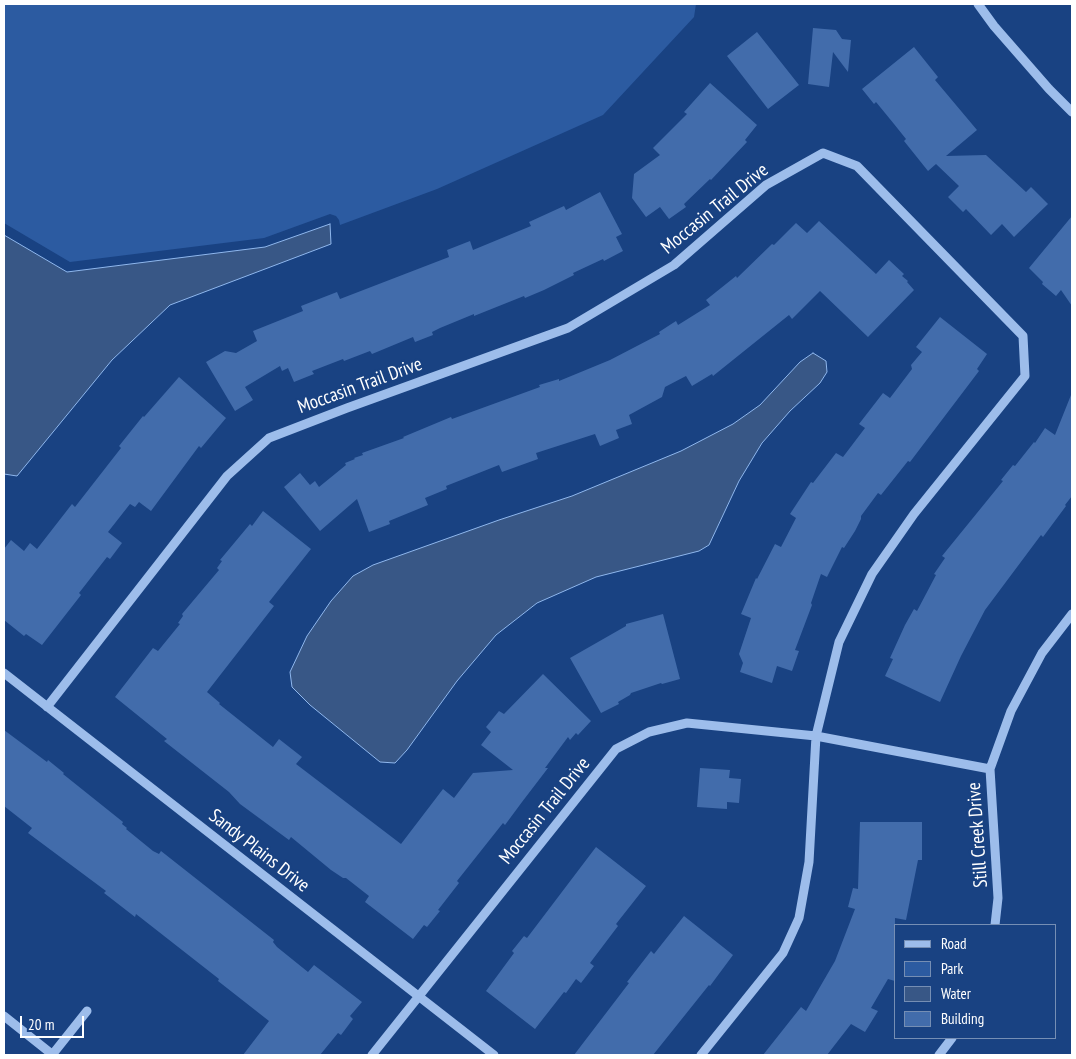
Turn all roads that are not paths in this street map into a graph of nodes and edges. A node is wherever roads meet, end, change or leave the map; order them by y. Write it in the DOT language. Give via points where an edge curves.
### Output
graph roads {
  1 [pos="978,4"];
  2 [pos="1072,112"];
  3 [pos="1072,614"];
  4 [pos="4,673"];
  5 [pos="47,707"];
  6 [pos="816,736"];
  7 [pos="990,769"];
  8 [pos="995,924"];
  9 [pos="418,996"];
  10 [pos="87,1012"];
  11 [pos="4,1016"];
  12 [pos="951,1039"];
  13 [pos="53,1055"];
  14 [pos="372,1055"];
  15 [pos="494,1055"];
  16 [pos="701,1055"];
  17 [pos="939,1055"];
  1 -- 2 [label="street"];
  3 -- 7 [label="street, Still Creek Drive" via="1042,652 1011,711"];
  4 -- 5 [label="street, Sandy Plains Drive"];
  5 -- 6 [label="street, Moccasin Trail Drive" via="228,476 269,438 568,328 674,265 766,185 823,152 857,166 1023,336 1026,376 914,514 872,574 839,642"];
  5 -- 9 [label="street, Sandy Plains Drive"];
  6 -- 7 [label="street, Moccasin Trail Drive"];
  6 -- 9 [label="street, Moccasin Trail Drive" via="687,723 649,732 616,749"];
  6 -- 16 [label="street, Moccasin Trail Drive" via="809,862 798,918 783,953"];
  7 -- 8 [label="street, Still Creek Drive" via="998,898"];
  9 -- 14 [label="street, Moccasin Trail Drive"];
  9 -- 15 [label="street, Sandy Plains Drive"];
  10 -- 13 [label="street"];
  11 -- 13 [label="street"];
  12 -- 17 [label="street"];
}
